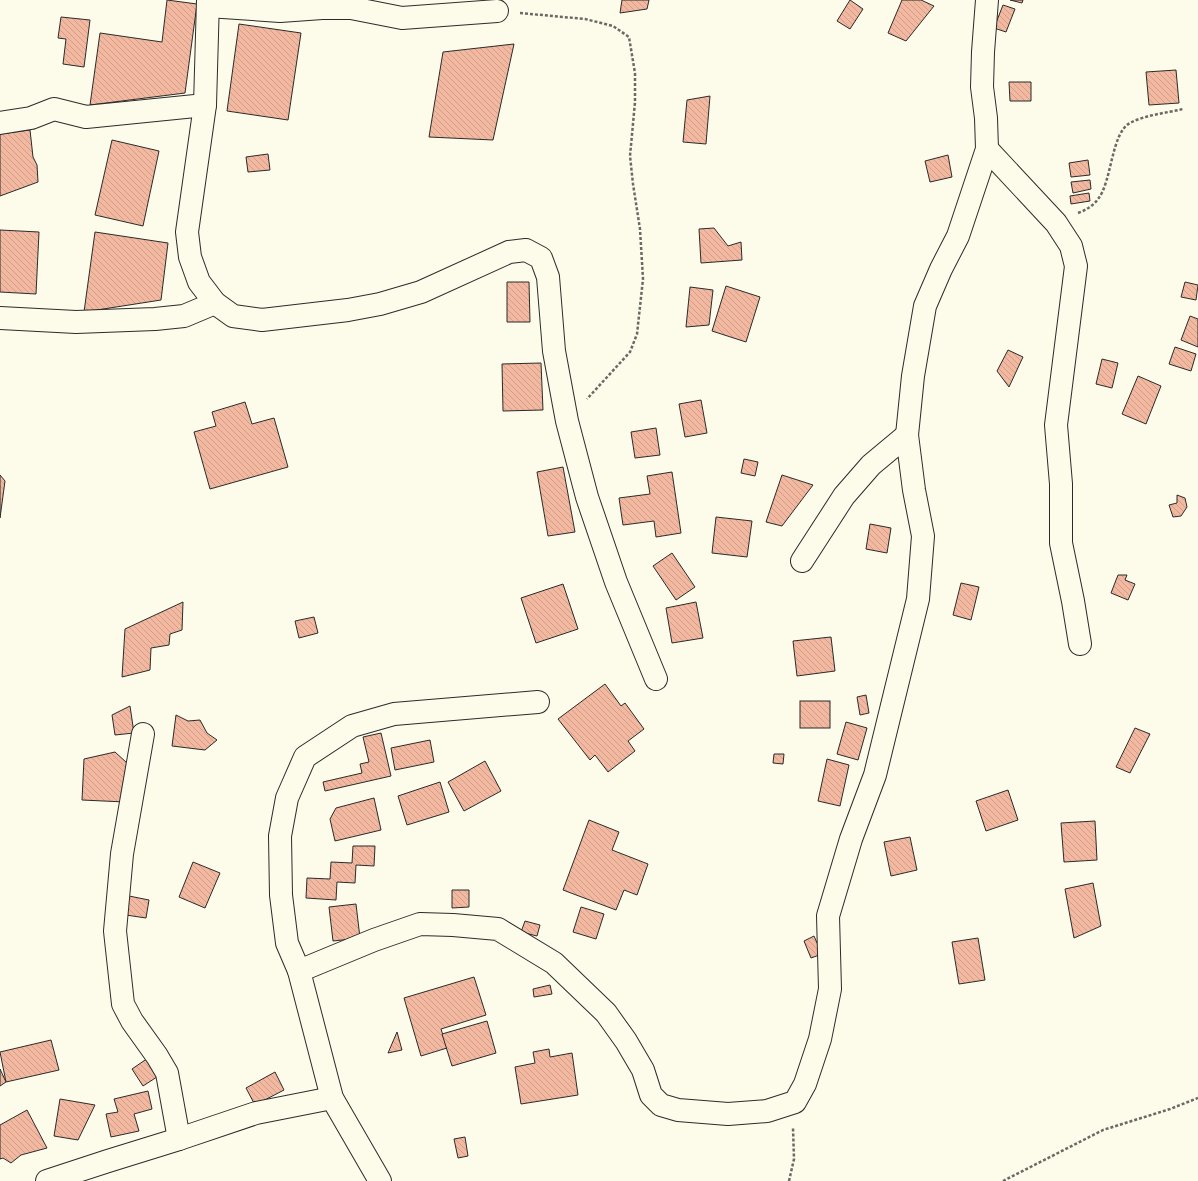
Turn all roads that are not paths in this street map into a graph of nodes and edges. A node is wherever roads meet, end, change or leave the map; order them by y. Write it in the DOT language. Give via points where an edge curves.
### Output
graph roads {
  1 [pos="987,0"];
  2 [pos="208,3"];
  3 [pos="497,11"];
  4 [pos="205,105"];
  5 [pos="0,123"];
  6 [pos="987,149"];
  7 [pos="215,303"];
  8 [pos="0,318"];
  9 [pos="907,435"];
  10 [pos="802,561"];
  11 [pos="1080,644"];
  12 [pos="656,679"];
  13 [pos="538,702"];
  14 [pos="142,734"];
  15 [pos="299,971"];
  16 [pos="332,1098"];
  17 [pos="179,1139"];
  18 [pos="47,1181"];
  19 [pos="380,1181"];
  1 -- 6 [label="street" via="982,87"];
  2 -- 3 [label="street" via="280,12 351,8 402,18"];
  2 -- 4 [label="street"];
  4 -- 5 [label="street" via="86,117 54,109 31,118"];
  4 -- 7 [label="street" via="187,232 190,256 199,282"];
  6 -- 9 [label="street" via="958,236 925,306"];
  6 -- 11 [label="street" via="1056,223 1071,246 1076,266 1056,425 1061,484 1061,543"];
  7 -- 8 [label="street" via="184,316 155,319 76,322"];
  7 -- 12 [label="street" via="234,316 262,320 348,310 421,292 509,252 526,250 541,258 548,276 554,351 567,422 587,497 616,582"];
  9 -- 10 [label="street" via="870,465 844,496"];
  9 -- 15 [label="street" via="923,536 918,599 875,775 851,839 828,916 830,990 820,1039 805,1084 795,1102 768,1111 728,1114 678,1110 661,1105 651,1095 643,1070 606,1013 554,963 498,929 420,924"];
  13 -- 15 [label="street" via="394,714 352,726 305,757 287,798 280,836 281,895 287,943"];
  14 -- 17 [label="street" via="122,854 115,931 123,1004 167,1073"];
  15 -- 16 [label="street"];
  16 -- 17 [label="street" via="256,1112"];
  16 -- 19 [label="street"];
  17 -- 18 [label="street"];
}
